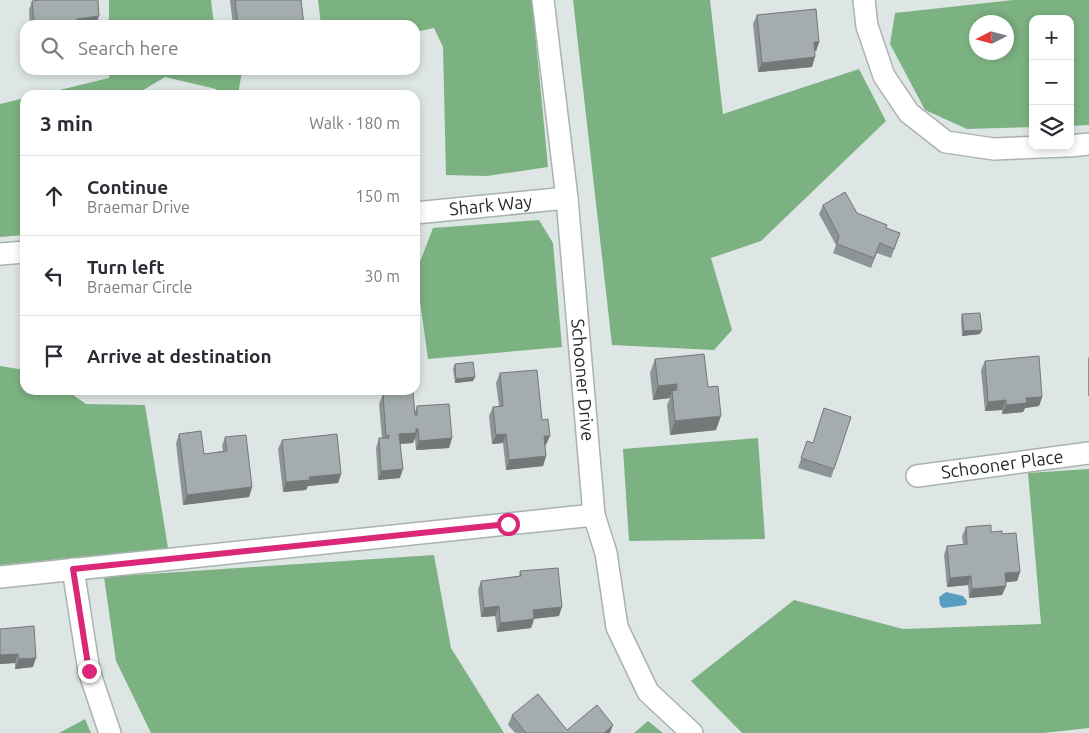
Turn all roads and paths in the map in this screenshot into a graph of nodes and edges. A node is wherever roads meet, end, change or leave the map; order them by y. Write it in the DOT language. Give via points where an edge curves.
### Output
graph roads {
  1 [pos="543,0"];
  2 [pos="864,0"];
  3 [pos="1089,144"];
  4 [pos="1074,146"];
  5 [pos="1029,148"];
  6 [pos="567,198"];
  7 [pos="420,213"];
  8 [pos="20,252"];
  9 [pos="0,254"];
  10 [pos="1089,453"];
  11 [pos="917,476"];
  12 [pos="594,514"];
  13 [pos="73,569"];
  14 [pos="0,576"];
  15 [pos="110,733"];
  16 [pos="692,733"];
  1 -- 6 [label="street, Schooner Drive"];
  2 -- 5 [label="street" via="866,26 884,76 909,113 946,142 994,149"];
  3 -- 4 [label="street"];
  6 -- 7 [label="street, Shark Way"];
  6 -- 12 [label="street, Schooner Drive"];
  8 -- 9 [label="street"];
  10 -- 11 [label="street, Schooner Place"];
  12 -- 13 [label="street"];
  12 -- 16 [label="street, Schooner Drive" via="606,553 617,627 648,692"];
  13 -- 14 [label="street"];
  13 -- 15 [label="street" via="89,671"];
}
